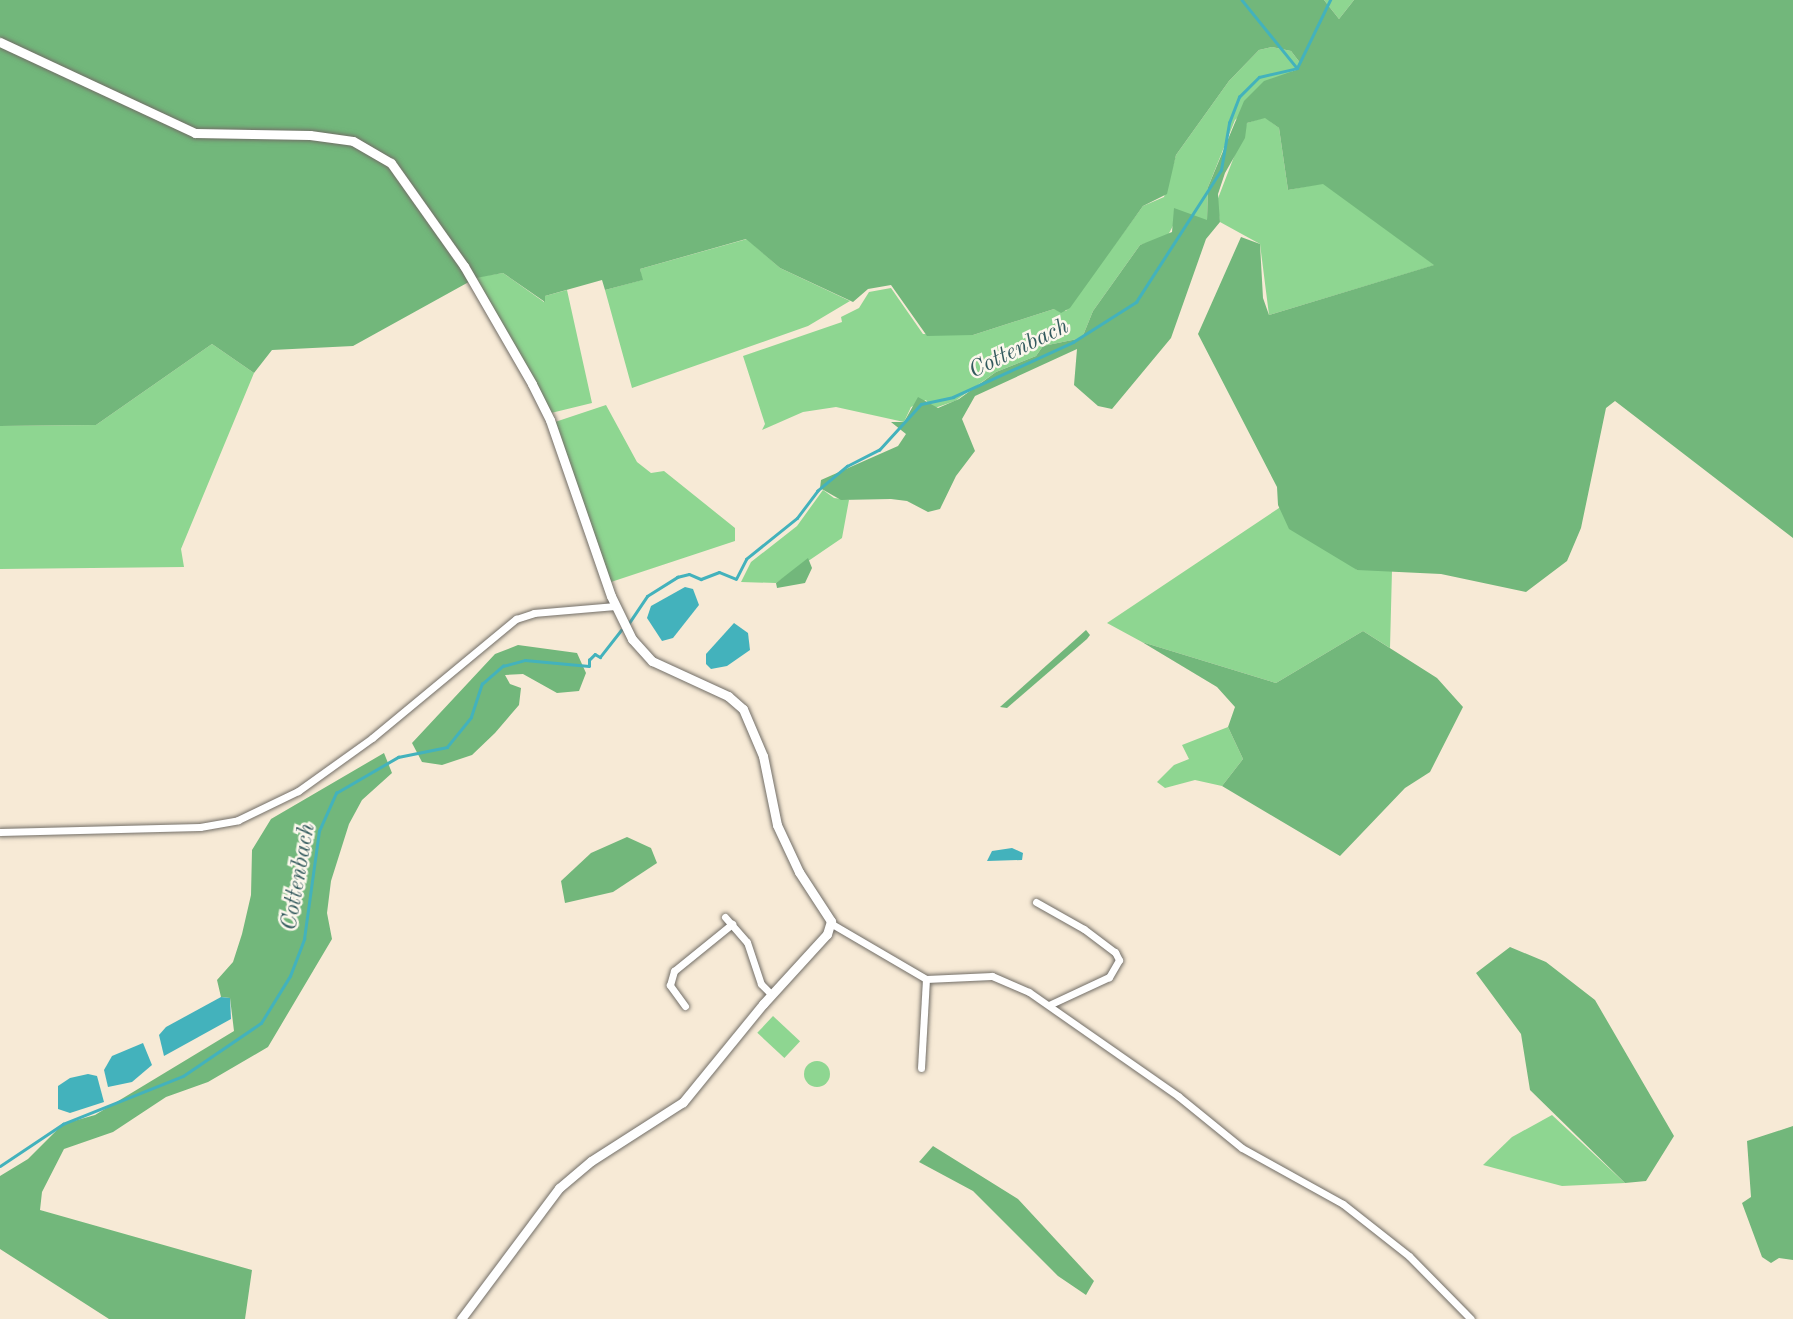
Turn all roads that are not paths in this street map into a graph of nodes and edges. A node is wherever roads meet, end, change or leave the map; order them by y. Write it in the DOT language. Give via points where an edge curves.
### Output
graph roads {
  1 [pos="0,42"];
  2 [pos="615,606"];
  3 [pos="0,832"];
  4 [pos="1036,902"];
  5 [pos="725,917"];
  6 [pos="732,924"];
  7 [pos="832,925"];
  8 [pos="926,979"];
  9 [pos="771,994"];
  10 [pos="1049,1005"];
  11 [pos="685,1006"];
  12 [pos="921,1068"];
  13 [pos="461,1319"];
  14 [pos="1471,1319"];
  1 -- 2 [label="street" via="195,132 310,135 353,141 391,163 464,266 538,396"];
  2 -- 3 [label="street" via="534,612 516,619 372,738 298,791 238,820 200,827"];
  2 -- 7 [label="street" via="645,656 728,696 743,709 762,757 777,825"];
  4 -- 10 [label="street" via="1084,929 1119,960 1109,977"];
  5 -- 6 [label="street"];
  6 -- 9 [label="street" via="747,942 761,984"];
  6 -- 11 [label="street" via="674,971 670,985"];
  7 -- 8 [label="street"];
  7 -- 9 [label="street"];
  8 -- 10 [label="street" via="999,977"];
  8 -- 12 [label="street"];
  9 -- 13 [label="street" via="683,1102 591,1161 559,1188"];
  10 -- 14 [label="street" via="1178,1096 1242,1148 1343,1203 1409,1256"];
}
